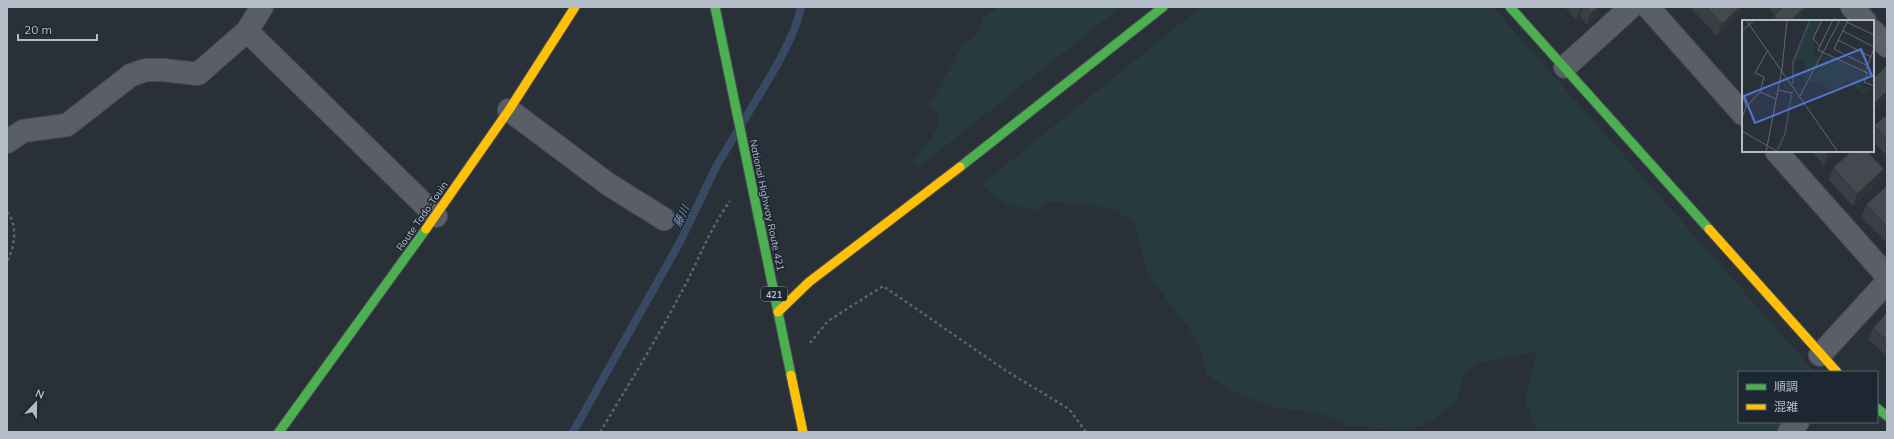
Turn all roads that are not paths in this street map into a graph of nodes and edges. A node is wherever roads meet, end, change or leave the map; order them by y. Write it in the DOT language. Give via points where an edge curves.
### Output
graph roads {
  1 [pos="262,7"];
  2 [pos="575,7"];
  3 [pos="714,7"];
  4 [pos="1163,7"];
  5 [pos="1510,7"];
  6 [pos="1631,7"];
  7 [pos="1648,7"];
  8 [pos="1852,7"];
  9 [pos="1864,20"];
  10 [pos="247,31"];
  11 [pos="1874,31"];
  12 [pos="1887,46"];
  13 [pos="1565,67"];
  14 [pos="509,110"];
  15 [pos="1742,113"];
  16 [pos="7,142"];
  17 [pos="1777,152"];
  18 [pos="436,216"];
  19 [pos="664,218"];
  20 [pos="1887,276"];
  21 [pos="1887,282"];
  22 [pos="778,312"];
  23 [pos="1820,355"];
  24 [pos="1836,371"];
  25 [pos="1878,409"];
  26 [pos="1887,416"];
  27 [pos="1797,423"];
  28 [pos="279,432"];
  29 [pos="803,432"];
  30 [pos="1789,432"];
  1 -- 10 [label="street"];
  2 -- 14 [label="main road, Route Tado-Touin"];
  3 -- 22 [label="main road, National Highway Route 421 / 421"];
  4 -- 22 [label="main road" via="809,282"];
  5 -- 13 [label="main road"];
  6 -- 13 [label="street"];
  7 -- 15 [label="street"];
  8 -- 9 [label="street"];
  10 -- 16 [label="street" via="198,74 163,70 138,72 66,125 23,131"];
  10 -- 18 [label="street"];
  11 -- 12 [label="street"];
  13 -- 23 [label="main road"];
  14 -- 18 [label="main road, Route Tado-Touin"];
  14 -- 19 [label="street" via="608,184"];
  17 -- 20 [label="street"];
  18 -- 28 [label="main road, Route Tado-Touin"];
  21 -- 23 [label="street"];
  22 -- 29 [label="main road, National Highway Route 421 / 421"];
  23 -- 24 [label="main road"];
  25 -- 26 [label="main road"];
  27 -- 30 [label="street"];
}
